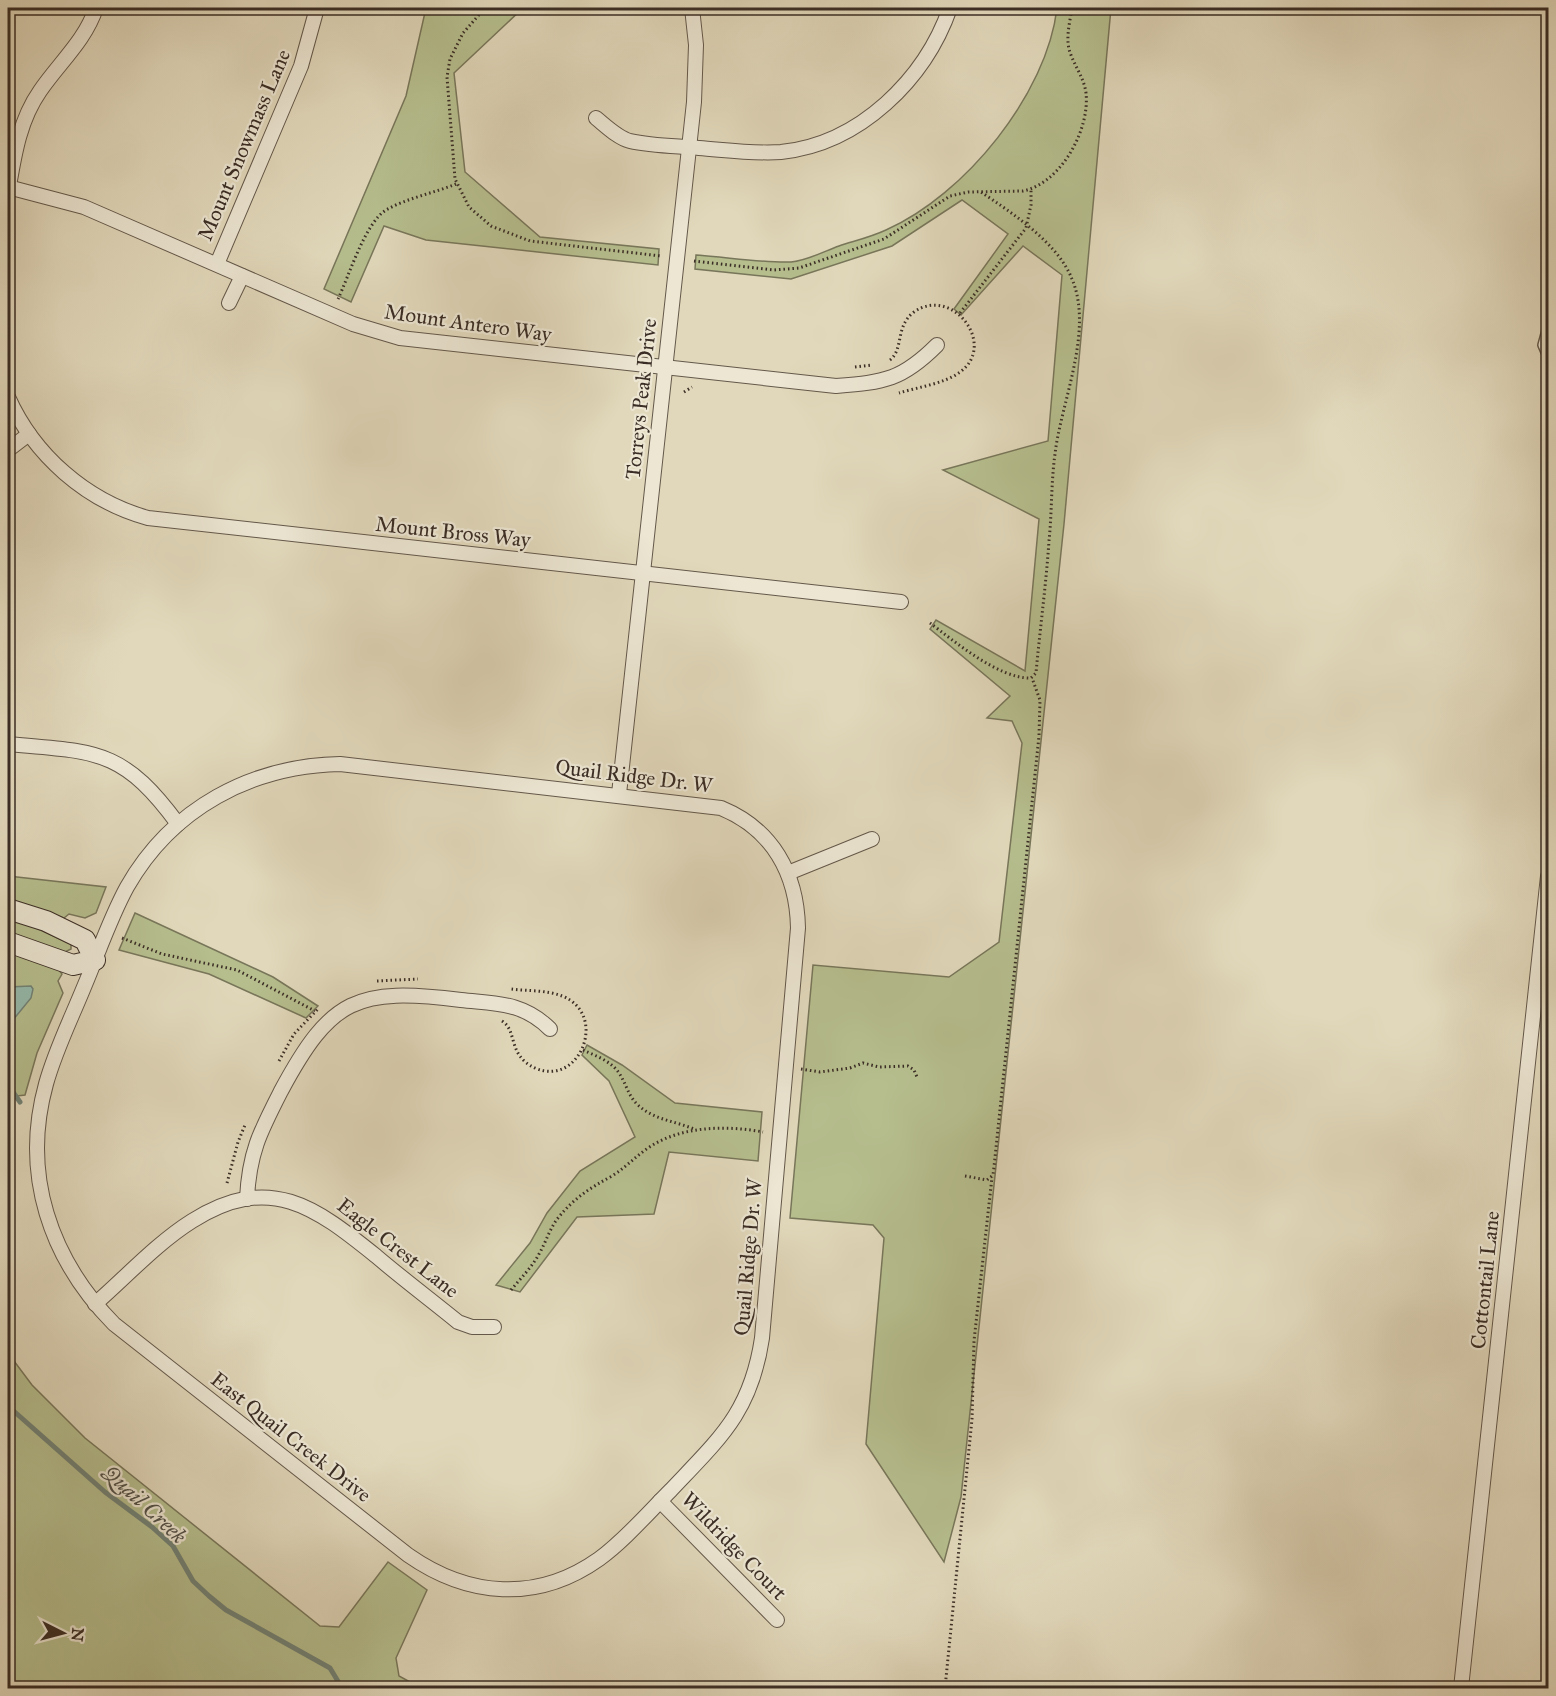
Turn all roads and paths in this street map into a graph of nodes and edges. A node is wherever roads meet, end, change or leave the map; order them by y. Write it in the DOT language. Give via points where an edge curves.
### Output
graph roads {
  1 [pos="96,8"];
  2 [pos="316,8"];
  3 [pos="485,8"];
  4 [pos="692,8"];
  5 [pos="950,8"];
  6 [pos="1072,8"];
  7 [pos="596,118"];
  8 [pos="690,147"];
  9 [pos="456,184"];
  10 [pos="1031,189"];
  11 [pos="8,190"];
  12 [pos="981,192"];
  13 [pos="1027,225"];
  14 [pos="661,256"];
  15 [pos="694,261"];
  16 [pos="217,264"];
  17 [pos="242,276"];
  18 [pos="338,299"];
  19 [pos="230,303"];
  20 [pos="960,313"];
  21 [pos="1548,323"];
  22 [pos="937,345"];
  23 [pos="1548,359"];
  24 [pos="883,363"];
  25 [pos="877,364"];
  26 [pos="665,368"];
  27 [pos="847,368"];
  28 [pos="702,388"];
  29 [pos="684,392"];
  30 [pos="891,394"];
  31 [pos="8,397"];
  32 [pos="29,434"];
  33 [pos="8,450"];
  34 [pos="644,574"];
  35 [pos="901,602"];
  36 [pos="930,623"];
  37 [pos="1032,678"];
  38 [pos="8,744"];
  39 [pos="619,794"];
  40 [pos="178,824"];
  41 [pos="872,839"];
  42 [pos="788,873"];
  43 [pos="1548,876"];
  44 [pos="8,909"];
  45 [pos="122,938"];
  46 [pos="8,942"];
  47 [pos="95,960"];
  48 [pos="425,980"];
  49 [pos="369,982"];
  50 [pos="508,989"];
  51 [pos="321,1006"];
  52 [pos="315,1011"];
  53 [pos="490,1020"];
  54 [pos="550,1029"];
  55 [pos="583,1050"];
  56 [pos="276,1066"];
  57 [pos="801,1069"];
  58 [pos="917,1077"];
  59 [pos="246,1124"];
  60 [pos="696,1130"];
  61 [pos="763,1132"];
  62 [pos="993,1175"];
  63 [pos="965,1176"];
  64 [pos="227,1183"];
  65 [pos="247,1199"];
  66 [pos="511,1290"];
  67 [pos="95,1304"];
  68 [pos="494,1327"];
  69 [pos="752,1384"];
  70 [pos="660,1501"];
  71 [pos="777,1620"];
  72 [pos="945,1689"];
  73 [pos="1461,1689"];
  1 -- 11 [label="street" via="81,39 30,108 20,133"];
  2 -- 16 [label="street, Mount Snowmass Lane" via="301,66"];
  3 -- 9 [label="path" via="462,33 448,70"];
  4 -- 8 [label="street, Torreys Peak Drive" via="697,65"];
  5 -- 8 [label="street" via="936,40 911,78 856,126 818,143 783,151"];
  6 -- 10 [label="path" via="1068,40 1084,83 1086,107 1067,159 1058,171"];
  7 -- 8 [label="street" via="630,141"];
  8 -- 26 [label="street, Torreys Peak Drive"];
  9 -- 14 [label="path" via="474,213 510,235 554,246"];
  9 -- 18 [label="path" via="378,216"];
  10 -- 12 [label="path"];
  10 -- 13 [label="path"];
  11 -- 16 [label="street, Mount Antero Way" via="84,207"];
  12 -- 13 [label="path"];
  12 -- 15 [label="path" via="950,196 892,235 809,266 774,270"];
  13 -- 20 [label="path"];
  13 -- 37 [label="path" via="1070,273 1079,316 1069,390 1055,451 1036,673"];
  16 -- 17 [label="street, Mount Antero Way"];
  17 -- 19 [label="street"];
  17 -- 26 [label="street, Mount Antero Way" via="353,324 400,338"];
  20 -- 24 [label="path" via="933,306 915,312 903,324 894,357"];
  20 -- 30 [label="path" via="973,334 969,364 951,377"];
  21 -- 23 [label="lane" via="1542,345"];
  22 -- 26 [label="street, Mount Antero Way" via="915,367 896,376 836,386"];
  25 -- 27 [label="path"];
  26 -- 34 [label="street, Torreys Peak Drive"];
  28 -- 29 [label="path" via="691,387"];
  31 -- 32 [label="street, Mount Bross Way"];
  32 -- 33 [label="street"];
  32 -- 34 [label="street, Mount Bross Way" via="79,485 114,506 148,518"];
  34 -- 35 [label="street, Mount Bross Way"];
  34 -- 39 [label="street, Torreys Peak Drive"];
  36 -- 37 [label="path" via="971,653 1010,674"];
  37 -- 62 [label="path" via="1040,700 1039,736"];
  38 -- 40 [label="street" via="108,759 142,780"];
  39 -- 40 [label="street, Quail Ridge Dr. W" via="316,764 284,769 242,784 213,798"];
  39 -- 42 [label="street, Quail Ridge Dr. W" via="712,805 730,812 768,839"];
  40 -- 47 [label="street, Quail Ridge Dr. W" via="156,846 127,888"];
  41 -- 42 [label="street"];
  42 -- 69 [label="street, Quail Ridge Dr. W" via="796,900 798,928 762,1338"];
  43 -- 73 [label="street, Cottontail Lane"];
  44 -- 47 [label="street" via="86,940"];
  45 -- 52 [label="path" via="162,954 237,970"];
  46 -- 47 [label="street" via="73,965"];
  47 -- 67 [label="street, East Quail Creek Drive" via="51,1069 37,1140 40,1185 50,1222 67,1265"];
  48 -- 49 [label="path"];
  50 -- 55 [label="path" via="555,994 578,1006 586,1021"];
  51 -- 52 [label="path"];
  52 -- 56 [label="path" via="294,1034"];
  53 -- 55 [label="path" via="507,1024 519,1056 539,1070 568,1066"];
  54 -- 65 [label="street" via="519,1007 418,994 387,995 346,1009 312,1037 274,1106 250,1157"];
  55 -- 60 [label="path" via="611,1064 644,1110"];
  57 -- 58 [label="path" via="820,1072 863,1063 879,1067 900,1065 914,1070"];
  59 -- 64 [label="path"];
  60 -- 61 [label="path" via="732,1127"];
  60 -- 66 [label="path" via="657,1143 579,1195 555,1221 534,1263"];
  62 -- 63 [label="path" via="987,1180"];
  62 -- 72 [label="path" via="974,1341 972,1419"];
  65 -- 67 [label="street, Eagle Crest Lane" via="190,1222"];
  65 -- 68 [label="street, Eagle Crest Lane" via="282,1199 317,1212 458,1322 472,1327"];
  67 -- 70 [label="street, East Quail Creek Drive" via="130,1338 399,1548 448,1579 501,1589 557,1581 606,1554"];
  69 -- 70 [label="street, East Quail Creek Drive" via="724,1434"];
  70 -- 71 [label="street, Wildridge Court"];
}
